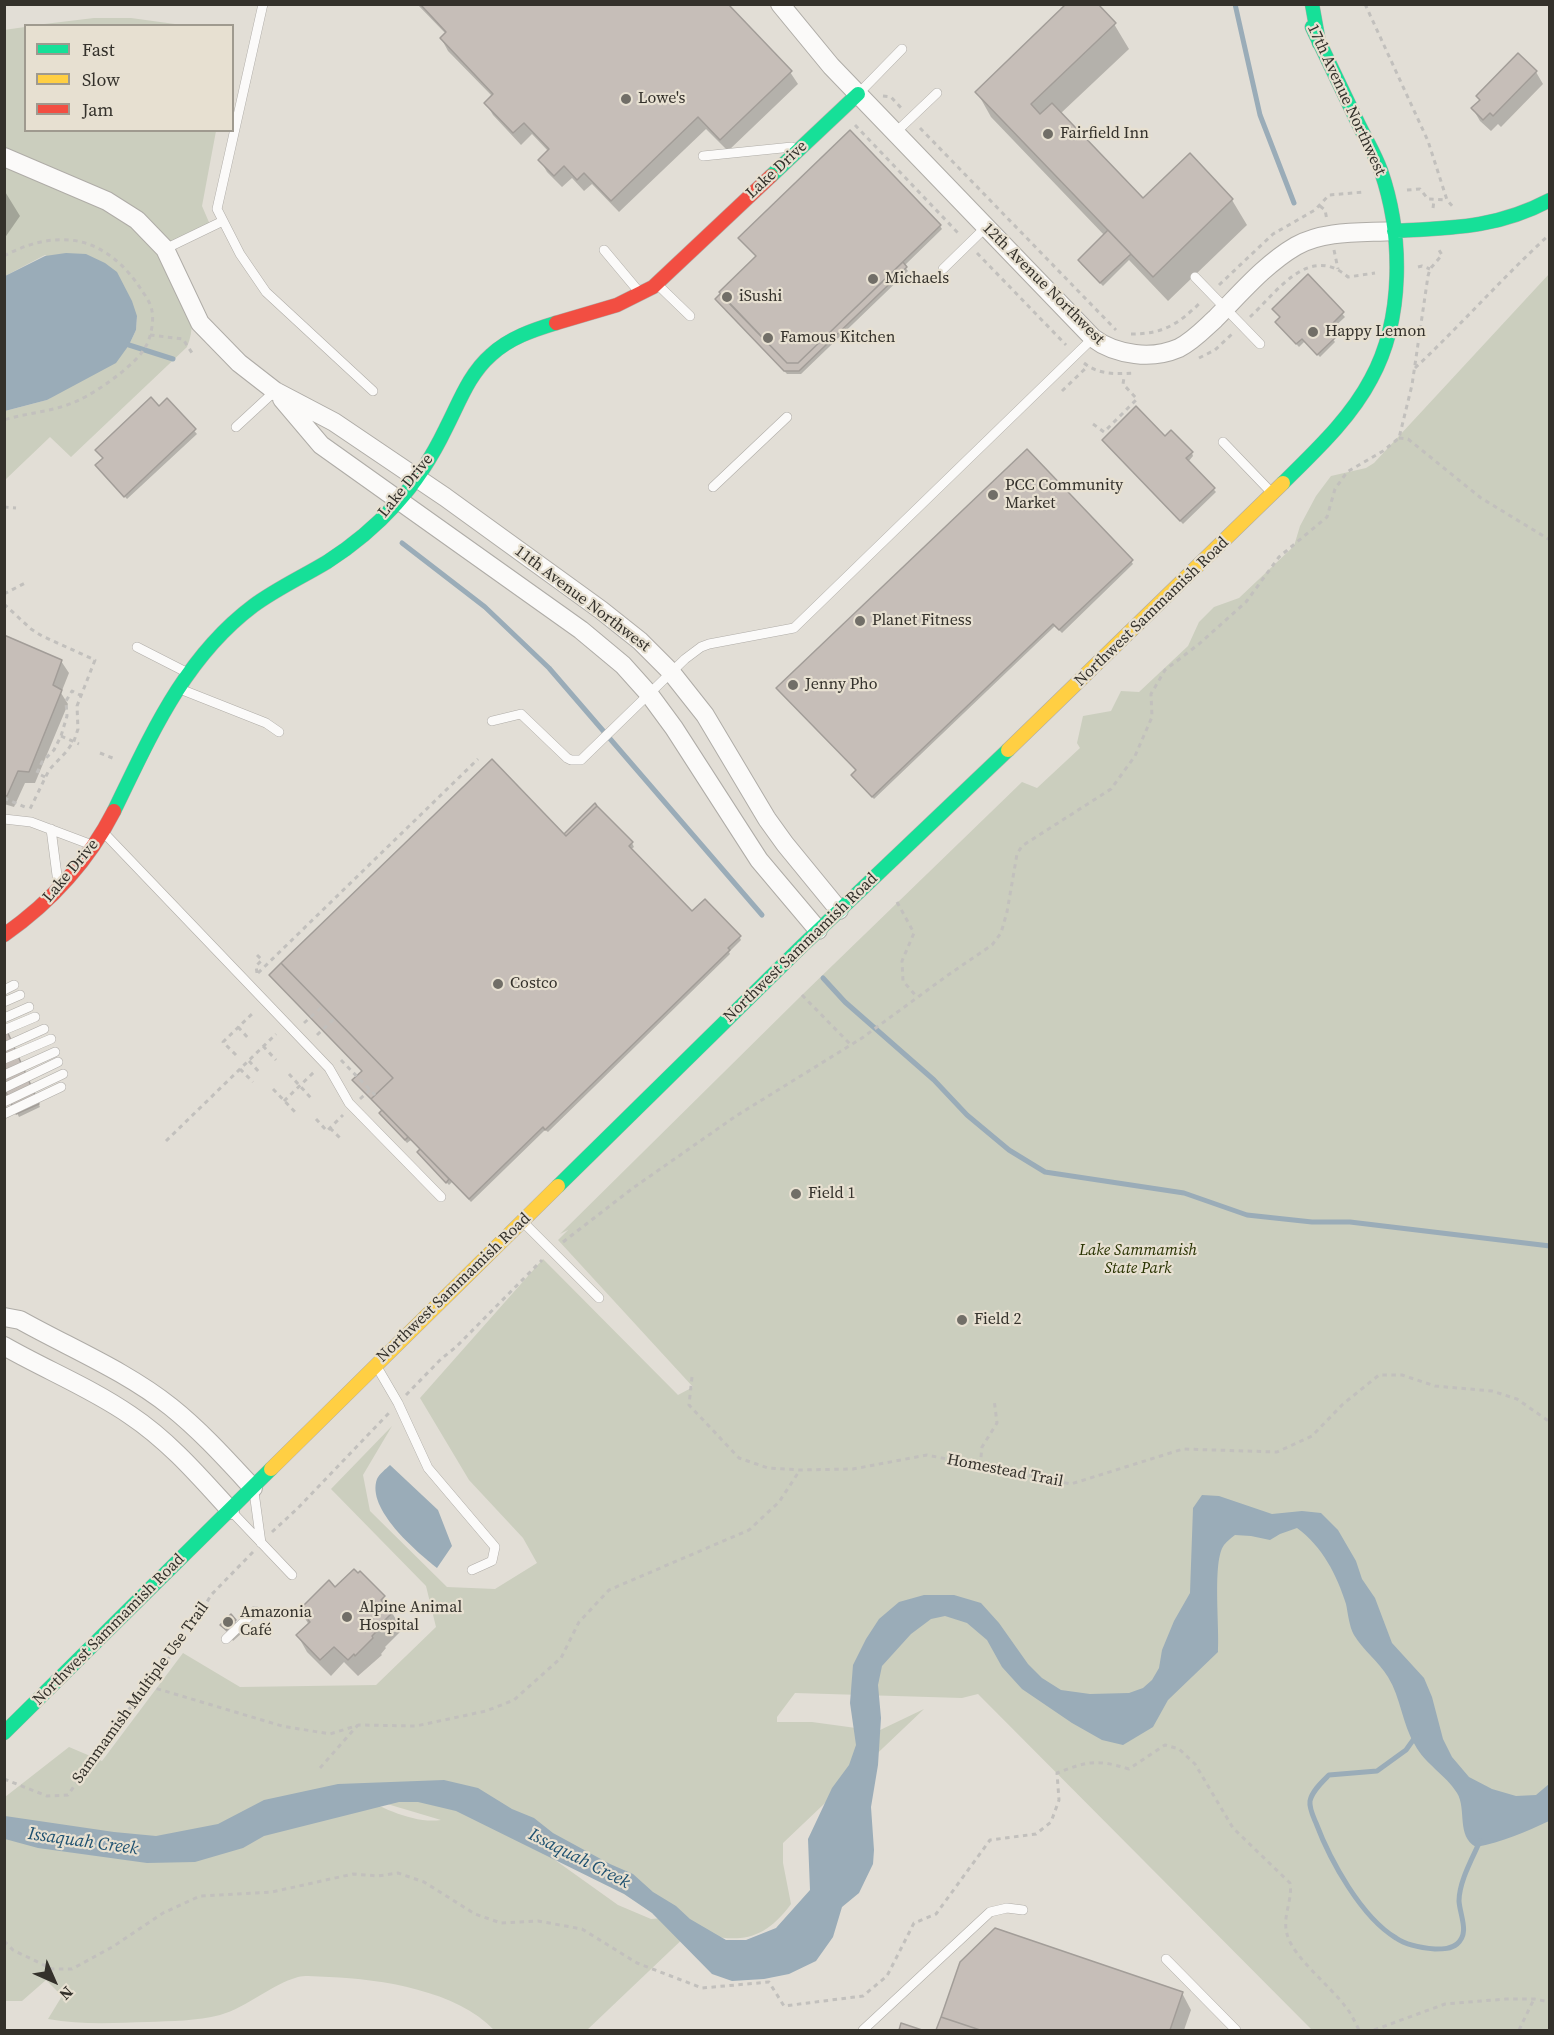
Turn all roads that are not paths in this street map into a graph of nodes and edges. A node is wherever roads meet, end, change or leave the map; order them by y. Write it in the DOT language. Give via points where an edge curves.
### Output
graph roads {
  1 [pos="263,4"];
  2 [pos="780,4"];
  3 [pos="1303,4"];
  4 [pos="1312,4"];
  5 [pos="1319,43"];
  6 [pos="902,49"];
  7 [pos="937,93"];
  8 [pos="858,94"];
  9 [pos="896,133"];
  10 [pos="803,146"];
  11 [pos="703,156"];
  12 [pos="4,157"];
  13 [pos="1550,201"];
  14 [pos="223,221"];
  15 [pos="986,227"];
  16 [pos="1395,231"];
  17 [pos="165,249"];
  18 [pos="604,250"];
  19 [pos="943,269"];
  20 [pos="1196,277"];
  21 [pos="657,284"];
  22 [pos="641,294"];
  23 [pos="1225,308"];
  24 [pos="690,316"];
  25 [pos="1093,338"];
  26 [pos="1260,344"];
  27 [pos="274,391"];
  28 [pos="373,391"];
  29 [pos="787,417"];
  30 [pos="236,427"];
  31 [pos="1223,442"];
  32 [pos="417,478"];
  33 [pos="713,487"];
  34 [pos="1273,495"];
  35 [pos="399,500"];
  36 [pos="137,647"];
  37 [pos="671,672"];
  38 [pos="187,673"];
  39 [pos="178,688"];
  40 [pos="649,694"];
  41 [pos="492,721"];
  42 [pos="279,732"];
  43 [pos="4,819"];
  44 [pos="51,829"];
  45 [pos="103,831"];
  46 [pos="94,846"];
  47 [pos="58,888"];
  48 [pos="840,909"];
  49 [pos="818,930"];
  50 [pos="4,936"];
  51 [pos="14,986"];
  52 [pos="4,990"];
  53 [pos="20,995"];
  54 [pos="4,1002"];
  55 [pos="28,1007"];
  56 [pos="35,1017"];
  57 [pos="4,1018"];
  58 [pos="44,1029"];
  59 [pos="4,1030"];
  60 [pos="51,1039"];
  61 [pos="4,1047"];
  62 [pos="55,1052"];
  63 [pos="4,1059"];
  64 [pos="58,1062"];
  65 [pos="63,1074"];
  66 [pos="4,1075"];
  67 [pos="61,1087"];
  68 [pos="4,1088"];
  69 [pos="4,1102"];
  70 [pos="4,1114"];
  71 [pos="441,1197"];
  72 [pos="522,1222"];
  73 [pos="599,1298"];
  74 [pos="4,1317"];
  75 [pos="4,1346"];
  76 [pos="376,1365"];
  77 [pos="253,1488"];
  78 [pos="230,1510"];
  79 [pos="261,1543"];
  80 [pos="472,1570"];
  81 [pos="292,1575"];
  82 [pos="255,1611"];
  83 [pos="226,1639"];
  84 [pos="4,1733"];
  85 [pos="1023,1910"];
  86 [pos="1166,1959"];
  87 [pos="863,2031"];
  88 [pos="1236,2031"];
  1 -- 14 [label="lane" via="217,209"];
  2 -- 8 [label="street, 12th Avenue Northwest"];
  3 -- 5 [label="main road, 17th Avenue Northwest"];
  4 -- 5 [label="main road"];
  5 -- 16 [label="main road, 17th Avenue Northwest" via="1380,169"];
  6 -- 8 [label="lane"];
  7 -- 9 [label="lane"];
  8 -- 9 [label="street, 12th Avenue Northwest"];
  8 -- 10 [label="main road, Lake Drive"];
  9 -- 15 [label="street, 12th Avenue Northwest"];
  10 -- 11 [label="lane"];
  10 -- 21 [label="main road, Lake Drive"];
  12 -- 17 [label="street, 11th Avenue Northwest" via="121,209"];
  13 -- 16 [label="main road" via="1490,225"];
  14 -- 17 [label="lane"];
  14 -- 28 [label="lane" via="266,292"];
  15 -- 19 [label="lane"];
  15 -- 25 [label="street, 12th Avenue Northwest"];
  16 -- 23 [label="street, 12th Avenue Northwest" via="1330,235 1305,242 1282,256"];
  16 -- 34 [label="main road, Northwest Sammamish Road" via="1392,312 1386,346 1372,377 1355,405"];
  17 -- 27 [label="street, 11th Avenue Northwest" via="200,323 238,363"];
  18 -- 22 [label="lane"];
  20 -- 23 [label="lane"];
  21 -- 22 [label="main road, Lake Drive"];
  21 -- 24 [label="lane"];
  22 -- 32 [label="main road, Lake Drive" via="533,332 504,345 489,357 468,384"];
  23 -- 25 [label="street, 12th Avenue Northwest" via="1187,343 1165,353 1141,355 1119,351"];
  23 -- 26 [label="lane"];
  25 -- 37 [label="lane" via="794,628 701,647"];
  27 -- 30 [label="lane"];
  27 -- 32 [label="street, 11th Avenue Northwest" via="334,422"];
  27 -- 35 [label="street, 11th Avenue Northwest" via="321,445"];
  29 -- 33 [label="lane"];
  31 -- 34 [label="lane"];
  32 -- 35 [label="main road, Lake Drive"];
  32 -- 37 [label="street, 11th Avenue Northwest" via="616,620"];
  34 -- 48 [label="main road, Northwest Sammamish Road"];
  35 -- 38 [label="main road, Lake Drive" via="339,554 265,598 235,621"];
  35 -- 40 [label="street, 11th Avenue Northwest" via="581,630 623,665"];
  36 -- 38 [label="lane"];
  37 -- 40 [label="lane"];
  37 -- 48 [label="street, 11th Avenue Northwest" via="705,715 767,819"];
  38 -- 39 [label="main road, Lake Drive"];
  39 -- 42 [label="lane" via="266,723"];
  39 -- 45 [label="main road, Lake Drive"];
  40 -- 41 [label="lane" via="584,758 576,761 567,758 522,714"];
  40 -- 49 [label="street, 11th Avenue Northwest" via="701,767 759,860"];
  43 -- 44 [label="lane"];
  44 -- 46 [label="lane"];
  44 -- 47 [label="lane"];
  45 -- 46 [label="main road, Lake Drive"];
  45 -- 71 [label="lane" via="329,1068 349,1103"];
  46 -- 47 [label="main road, Lake Drive"];
  47 -- 50 [label="main road, Lake Drive"];
  48 -- 49 [label="main road, Northwest Sammamish Road"];
  49 -- 72 [label="main road, Northwest Sammamish Road"];
  51 -- 52 [label="lane"];
  53 -- 54 [label="lane"];
  55 -- 57 [label="lane"];
  56 -- 59 [label="lane"];
  58 -- 61 [label="lane"];
  60 -- 63 [label="lane"];
  62 -- 66 [label="lane"];
  64 -- 68 [label="lane"];
  65 -- 69 [label="lane"];
  67 -- 70 [label="lane"];
  72 -- 73 [label="lane"];
  72 -- 76 [label="main road, Northwest Sammamish Road"];
  74 -- 77 [label="street" via="20,1320 153,1394 205,1437"];
  75 -- 78 [label="street" via="141,1422"];
  76 -- 77 [label="main road, Northwest Sammamish Road"];
  76 -- 80 [label="lane" via="428,1468 495,1547 492,1561"];
  77 -- 78 [label="main road, Northwest Sammamish Road"];
  77 -- 79 [label="lane"];
  78 -- 79 [label="lane"];
  78 -- 84 [label="main road, Northwest Sammamish Road"];
  79 -- 81 [label="lane"];
  82 -- 83 [label="lane"];
  85 -- 87 [label="lane" via="990,1912"];
  86 -- 88 [label="lane"];
}
